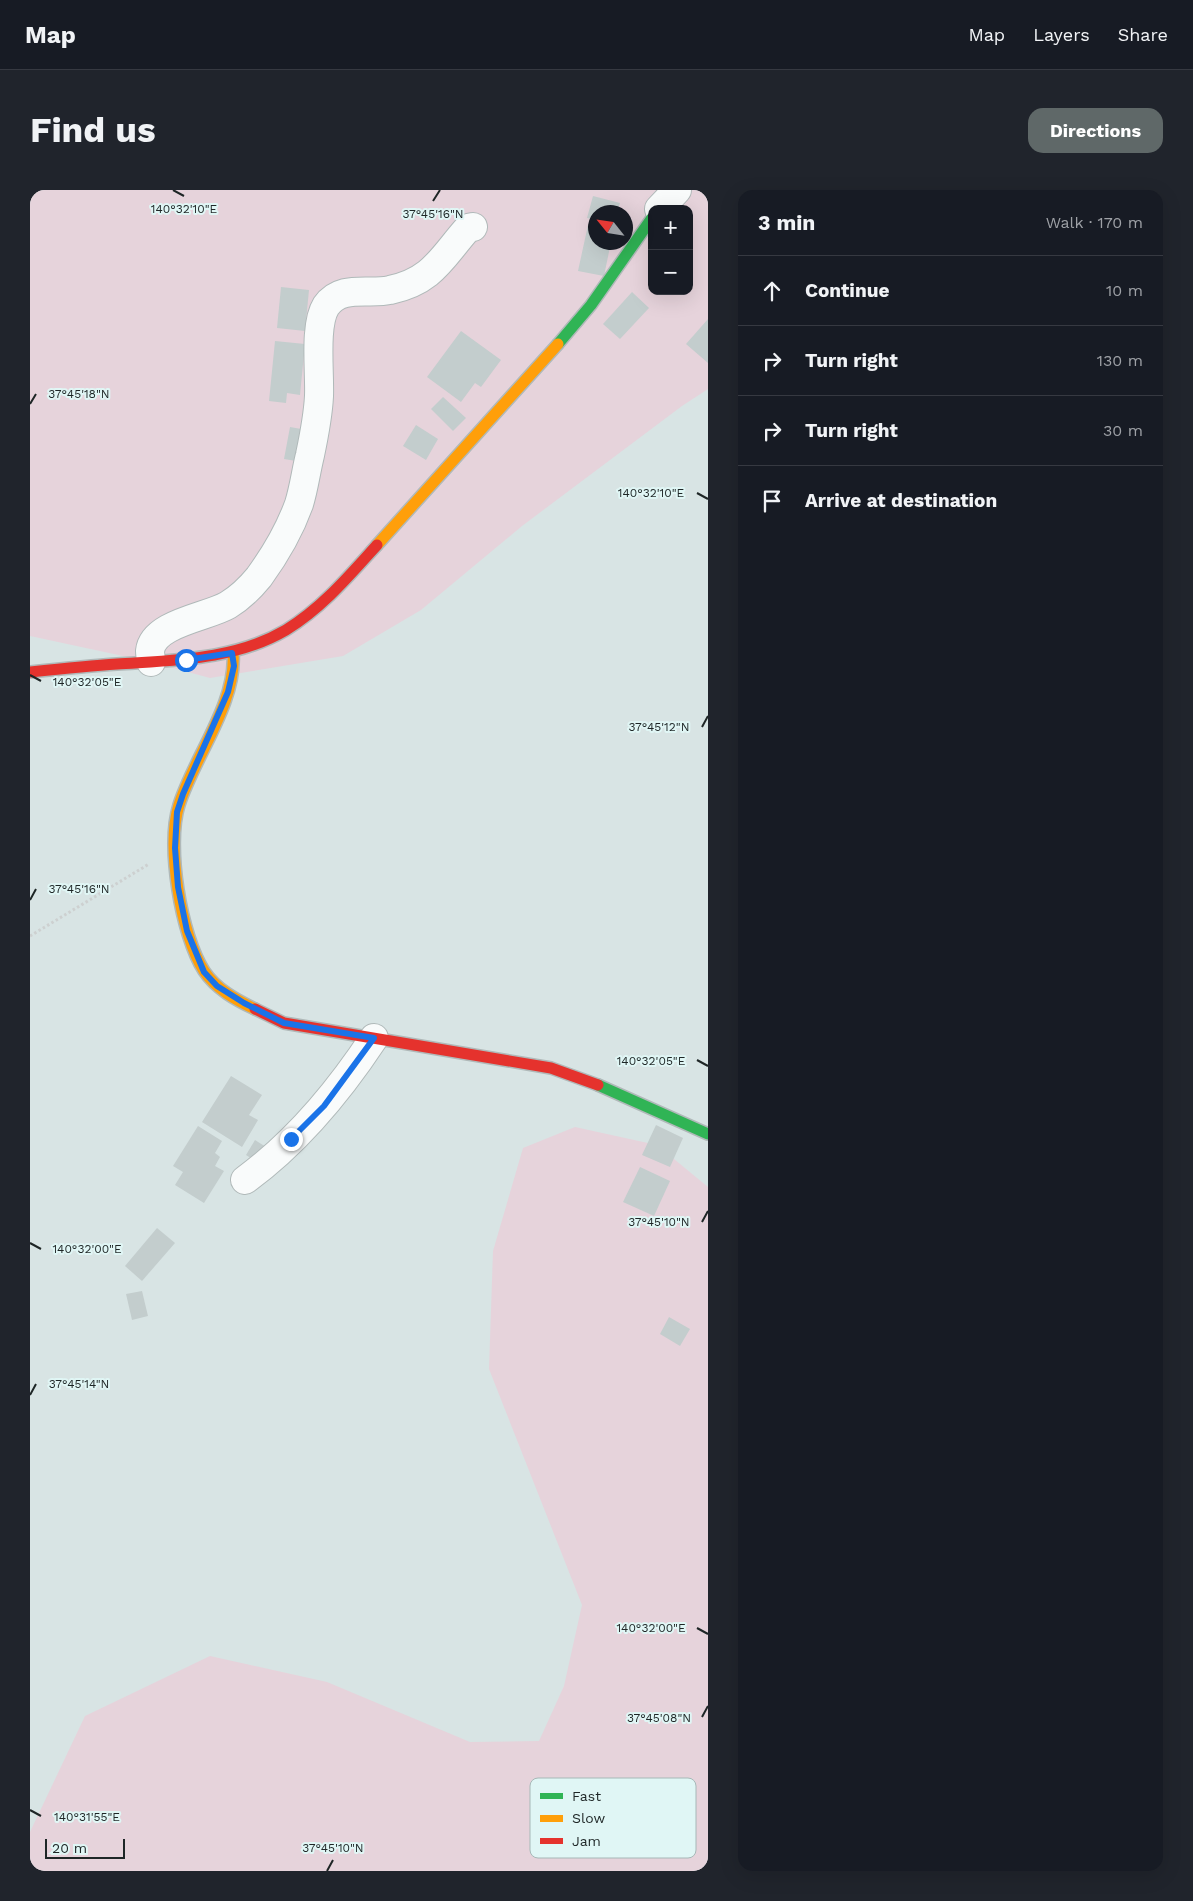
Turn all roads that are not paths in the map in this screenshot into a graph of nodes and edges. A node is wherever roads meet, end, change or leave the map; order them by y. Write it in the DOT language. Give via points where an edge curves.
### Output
graph roads {
  1 [pos="677,190"];
  2 [pos="663,205"];
  3 [pos="648,224"];
  4 [pos="473,227"];
  5 [pos="232,653"];
  6 [pos="151,662"];
  7 [pos="30,672"];
  8 [pos="374,1038"];
  9 [pos="708,1134"];
  10 [pos="245,1180"];
  1 -- 2 [label="street"];
  3 -- 5 [label="street" via="591,305 558,344 342,582 316,607 279,634"];
  4 -- 6 [label="street" via="468,228 445,257 424,276 389,290 356,290 338,295 327,305 320,329 319,397 312,443 299,503 288,530 249,589 228,605 163,631 153,642"];
  5 -- 6 [label="street"];
  5 -- 8 [label="street" via="234,666 228,692 177,812 178,887 187,931 204,972 217,986 244,1003 284,1023"];
  6 -- 7 [label="street"];
  8 -- 9 [label="street" via="551,1068"];
  8 -- 10 [label="street" via="324,1106 268,1162"];
}
